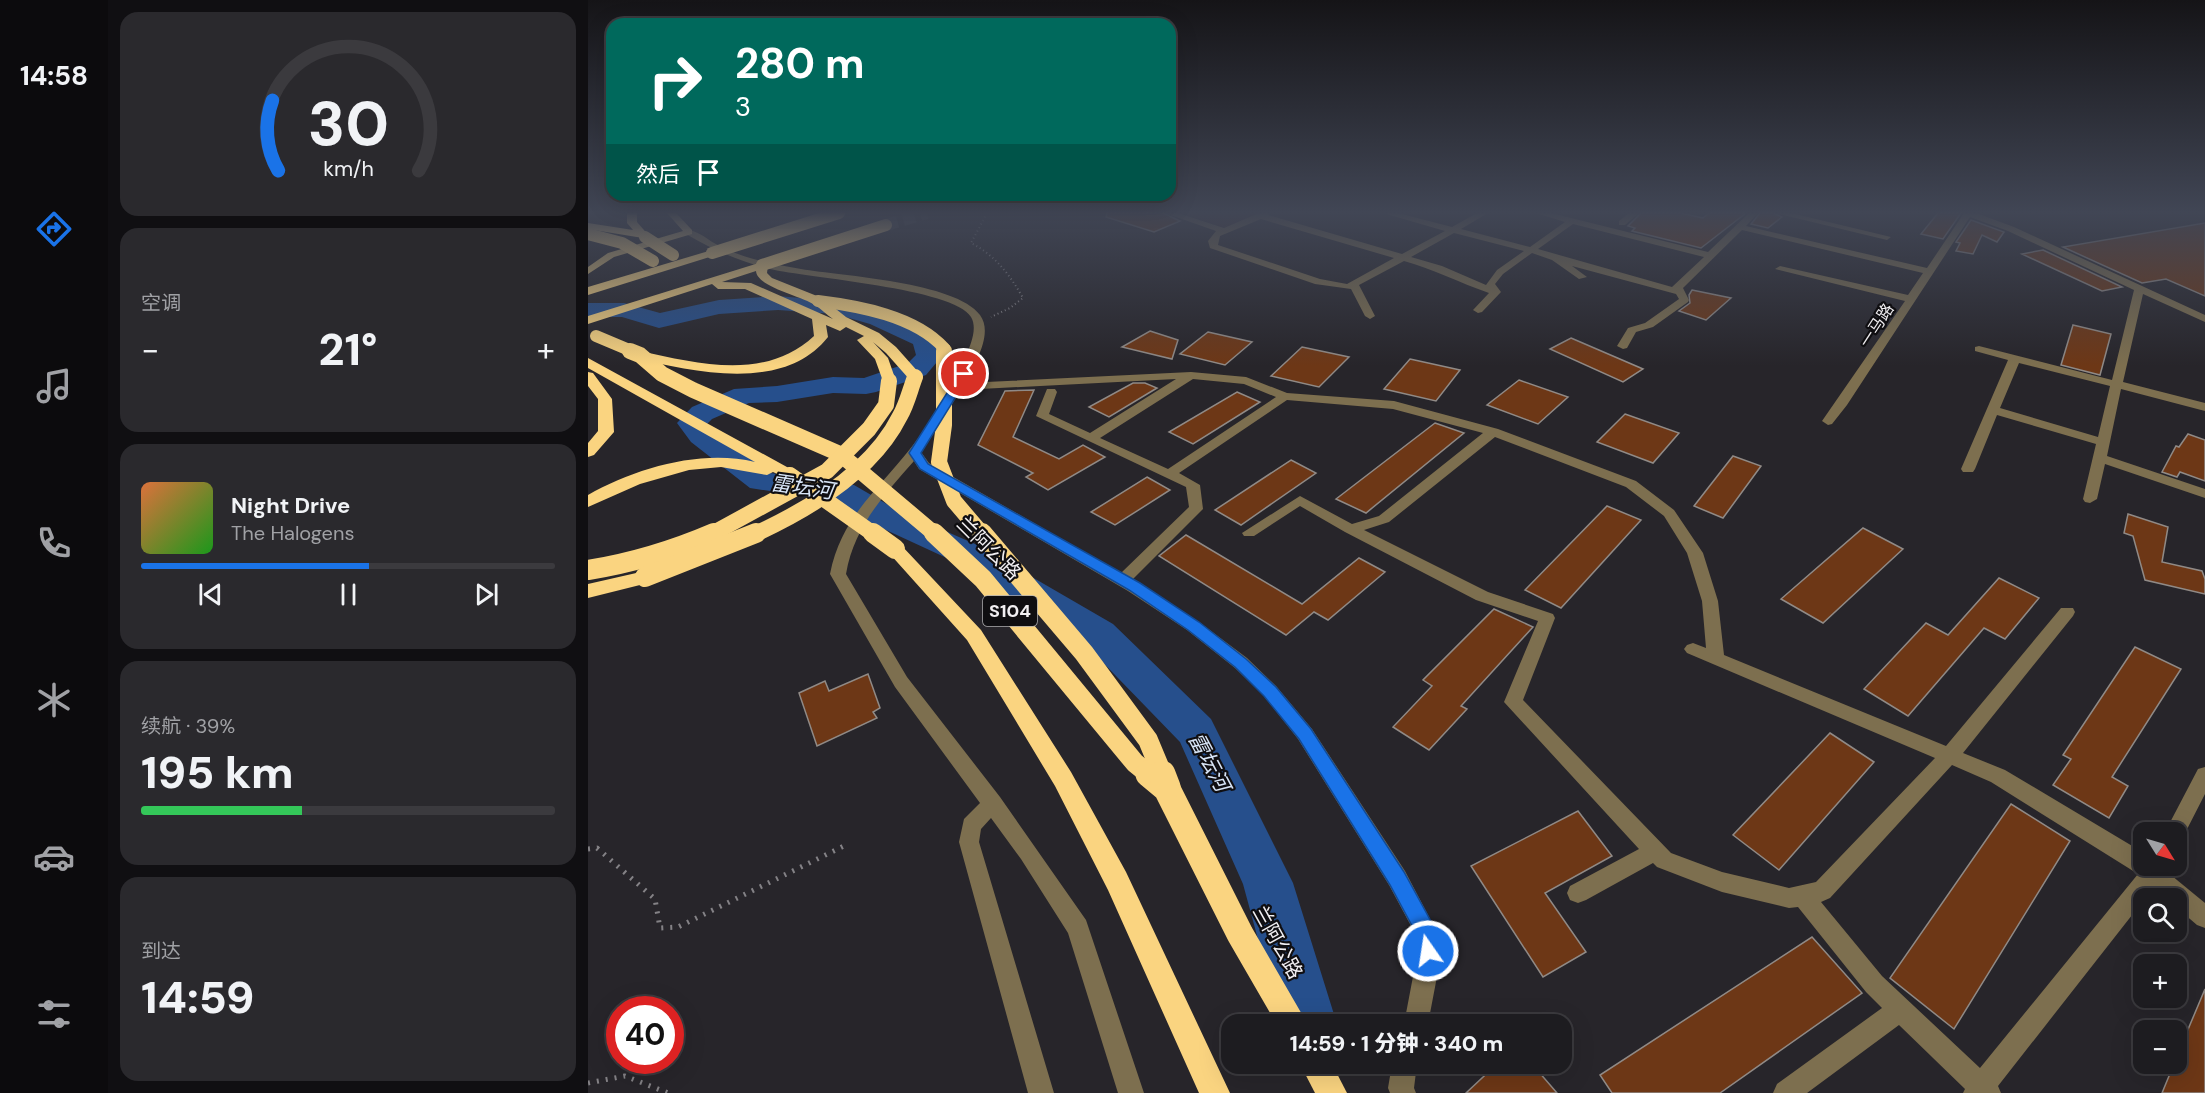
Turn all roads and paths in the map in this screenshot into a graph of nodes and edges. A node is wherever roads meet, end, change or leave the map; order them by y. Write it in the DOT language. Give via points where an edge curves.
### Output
graph roads {
  1 [pos="654,264"];
  2 [pos="674,264"];
  3 [pos="765,264"];
  4 [pos="768,264"];
  5 [pos="998,264"];
  6 [pos="1266,264"];
  7 [pos="1392,264"];
  8 [pos="1425,264"];
  9 [pos="1511,264"];
  10 [pos="1564,264"];
  11 [pos="1578,264"];
  12 [pos="1703,264"];
  13 [pos="1896,264"];
  14 [pos="1935,264"];
  15 [pos="2087,264"];
  16 [pos="762,266"];
  17 [pos="1780,268"];
  18 [pos="647,272"];
  19 [pos="1930,272"];
  20 [pos="1582,277"];
  21 [pos="1354,285"];
  22 [pos="689,288"];
  23 [pos="2139,288"];
  24 [pos="1676,289"];
  25 [pos="588,291"];
  26 [pos="1497,292"];
  27 [pos="1911,298"];
  28 [pos="818,309"];
  29 [pos="1478,310"];
  30 [pos="1370,316"];
  31 [pos="2205,319"];
  32 [pos="588,320"];
  33 [pos="979,323"];
  34 [pos="588,325"];
  35 [pos="1623,346"];
  36 [pos="1979,349"];
  37 [pos="640,355"];
  38 [pos="2015,358"];
  39 [pos="589,368"];
  40 [pos="1191,375"];
  41 [pos="2117,384"];
  42 [pos="956,387"];
  43 [pos="1051,392"];
  44 [pos="1285,396"];
  45 [pos="2205,407"];
  46 [pos="1993,410"];
  47 [pos="1827,421"];
  48 [pos="1493,432"];
  49 [pos="1091,438"];
  50 [pos="2103,442"];
  51 [pos="588,452"];
  52 [pos="915,453"];
  53 [pos="2099,458"];
  54 [pos="1968,469"];
  55 [pos="1169,474"];
  56 [pos="790,475"];
  57 [pos="2205,495"];
  58 [pos="2090,499"];
  59 [pos="588,502"];
  60 [pos="1350,529"];
  61 [pos="1249,533"];
  62 [pos="588,570"];
  63 [pos="1124,580"];
  64 [pos="588,591"];
  65 [pos="2067,612"];
  66 [pos="1693,649"];
  67 [pos="1716,658"];
  68 [pos="1950,755"];
  69 [pos="2205,775"];
  70 [pos="1167,789"];
  71 [pos="993,803"];
  72 [pos="2180,822"];
  73 [pos="848,844"];
  74 [pos="588,849"];
  75 [pos="1655,850"];
  76 [pos="2133,857"];
  77 [pos="2143,876"];
  78 [pos="2160,876"];
  79 [pos="1578,893"];
  80 [pos="1802,895"];
  81 [pos="2205,917"];
  82 [pos="1900,1009"];
  83 [pos="1286,1014"];
  84 [pos="1418,1014"];
  85 [pos="1321,1074"];
  86 [pos="1403,1074"];
  87 [pos="588,1083"];
  88 [pos="1982,1091"];
  89 [pos="668,1093"];
  90 [pos="1041,1093"];
  91 [pos="1131,1093"];
  92 [pos="1215,1093"];
  93 [pos="1332,1093"];
  94 [pos="1403,1093"];
  95 [pos="1786,1093"];
  1 -- 18 [label="highway, bridge"];
  2 -- 18 [label="highway"];
  3 -- 33 [label="street" via="914,289 971,311"];
  4 -- 16 [label="highway, bridge"];
  5 -- 33 [label="path" via="1013,279 1023,298"];
  6 -- 21 [label="street" via="1334,286"];
  7 -- 21 [label="street"];
  8 -- 26 [label="street"];
  9 -- 26 [label="street" via="1490,284"];
  10 -- 20 [label="street"];
  11 -- 24 [label="street"];
  12 -- 24 [label="street"];
  13 -- 19 [label="street"];
  14 -- 19 [label="street, 一马路"];
  15 -- 23 [label="street"];
  16 -- 22 [label="highway"];
  16 -- 28 [label="highway" via="761,274 768,280"];
  17 -- 27 [label="street"];
  18 -- 25 [label="highway"];
  19 -- 27 [label="street, 一马路"];
  21 -- 30 [label="street"];
  22 -- 28 [label="highway" via="747,286"];
  22 -- 32 [label="highway"];
  23 -- 31 [label="street"];
  23 -- 41 [label="street"];
  24 -- 35 [label="street" via="1684,300 1649,325 1632,330"];
  26 -- 29 [label="street"];
  27 -- 47 [label="street, 一马路"];
  28 -- 37 [label="highway" via="820,337 814,346 772,365 741,370 696,367"];
  28 -- 62 [label="highway, bridge" via="860,336 881,358 890,381 886,405 869,429 828,471 715,533 628,564"];
  28 -- 64 [label="highway, bridge" via="874,336 915,377 912,392 888,436 862,464 817,501 749,538 645,577"];
  28 -- 70 [label="highway, bridge" via="837,302 908,325 931,335 944,348 944,425 939,462 954,501 1084,653 1142,731"];
  33 -- 42 [label="street" via="976,351"];
  34 -- 37 [label="highway, 兰阿公路 / S104, bridge" via="596,336"];
  36 -- 38 [label="street"];
  37 -- 70 [label="highway, 兰阿公路 / S104, bridge" via="662,374 693,390 840,454 983,579 1135,763"];
  38 -- 41 [label="street"];
  38 -- 46 [label="street"];
  39 -- 51 [label="highway" via="605,399 606,432"];
  39 -- 56 [label="highway, S104"];
  40 -- 42 [label="street"];
  40 -- 44 [label="street" via="1246,381"];
  40 -- 49 [label="street"];
  41 -- 45 [label="street"];
  41 -- 50 [label="street"];
  42 -- 52 [label="street"];
  43 -- 49 [label="street" via="1042,416"];
  44 -- 48 [label="street" via="1394,405"];
  44 -- 55 [label="street"];
  46 -- 50 [label="street"];
  46 -- 54 [label="street"];
  48 -- 60 [label="street" via="1384,519"];
  48 -- 67 [label="street" via="1631,484 1670,513 1695,553 1710,600"];
  49 -- 55 [label="street"];
  50 -- 53 [label="street"];
  52 -- 63 [label="street" via="924,466"];
  52 -- 71 [label="street" via="879,492 862,518 843,549 838,574 901,682"];
  53 -- 57 [label="street"];
  53 -- 58 [label="street"];
  55 -- 63 [label="street" via="1193,485 1196,509"];
  56 -- 59 [label="highway" via="722,462 690,465 652,474"];
  56 -- 92 [label="highway, S104, bridge" via="895,549 974,635 1063,779 1117,881"];
  60 -- 61 [label="street" via="1300,500"];
  60 -- 75 [label="street" via="1482,596 1547,618 1513,702"];
  63 -- 84 [label="street" via="1240,663 1270,691 1305,734 1397,878 1428,936"];
  65 -- 68 [label="street"];
  66 -- 67 [label="street"];
  67 -- 68 [label="street"];
  68 -- 76 [label="street" via="1998,776"];
  68 -- 80 [label="street" via="1822,891"];
  69 -- 72 [label="street"];
  70 -- 83 [label="highway, 兰阿公路 / S104, bridge" via="1240,934"];
  71 -- 90 [label="street" via="971,825 969,842"];
  71 -- 91 [label="street" via="1078,928"];
  73 -- 74 [label="path" via="678,927 660,928 655,899 597,848"];
  75 -- 79 [label="street"];
  75 -- 80 [label="street" via="1664,860 1722,882 1789,898"];
  77 -- 88 [label="street"];
  78 -- 81 [label="street"];
  80 -- 82 [label="street" via="1874,984"];
  82 -- 88 [label="street"];
  82 -- 95 [label="street"];
  85 -- 93 [label="highway"];
  86 -- 94 [label="street"];
  87 -- 89 [label="path" via="625,1076"];
}
